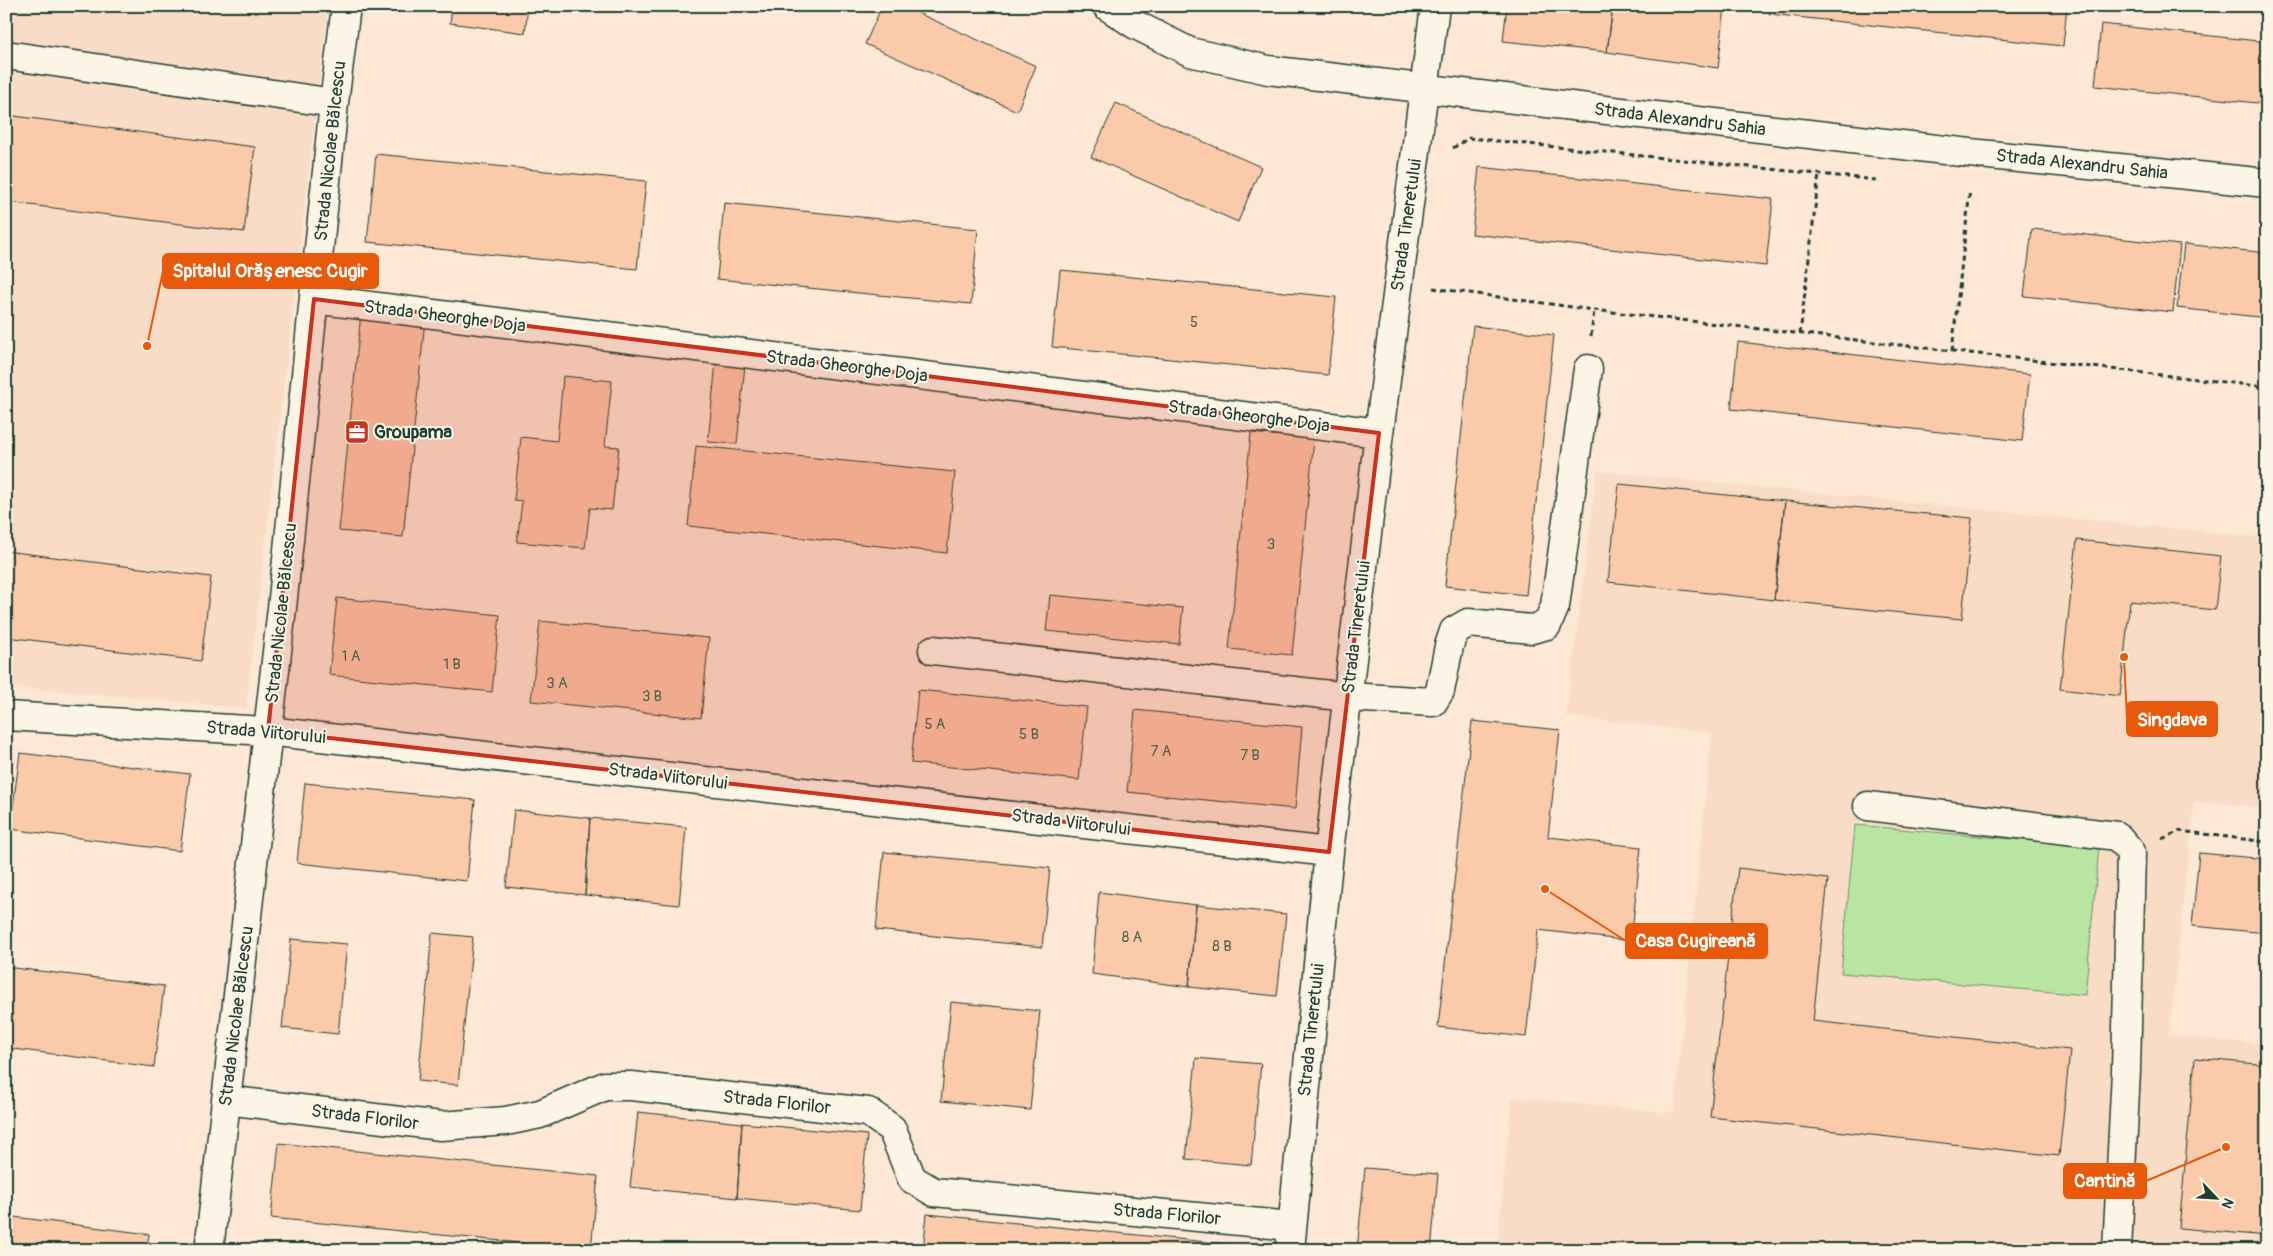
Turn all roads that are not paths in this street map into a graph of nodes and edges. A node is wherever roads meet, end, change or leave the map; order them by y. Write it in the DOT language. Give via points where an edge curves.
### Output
graph roads {
  1 [pos="346,6"];
  2 [pos="1106,6"];
  3 [pos="1435,6"];
  4 [pos="6,55"];
  5 [pos="1424,89"];
  6 [pos="334,103"];
  7 [pos="2267,183"];
  8 [pos="314,299"];
  9 [pos="1588,369"];
  10 [pos="1380,433"];
  11 [pos="933,650"];
  12 [pos="1348,697"];
  13 [pos="6,716"];
  14 [pos="268,731"];
  15 [pos="1868,806"];
  16 [pos="1329,852"];
  17 [pos="226,1100"];
  18 [pos="1291,1238"];
  19 [pos="209,1250"];
  20 [pos="2117,1250"];
  1 -- 6 [label="street, Strada Nicolae Bălcescu"];
  2 -- 5 [label="street, Strada Alexandru Sahia" via="1190,52 1268,70"];
  3 -- 5 [label="street, Strada Tineretului"];
  4 -- 6 [label="street"];
  5 -- 7 [label="street, Strada Alexandru Sahia" via="1970,153"];
  5 -- 10 [label="street, Strada Tineretului"];
  6 -- 8 [label="street, Strada Nicolae Bălcescu"];
  8 -- 10 [label="street, Strada Gheorghe Doja"];
  8 -- 14 [label="street, Strada Nicolae Bălcescu"];
  9 -- 12 [label="street" via="1555,606 1547,625 1532,629 1468,623 1454,631 1440,691 1433,702"];
  10 -- 12 [label="street, Strada Tineretului"];
  11 -- 12 [label="street"];
  12 -- 16 [label="street, Strada Tineretului"];
  13 -- 14 [label="street, Strada Viitorului"];
  14 -- 16 [label="street, Strada Viitorului"];
  14 -- 17 [label="street, Strada Nicolae Bălcescu"];
  15 -- 20 [label="street" via="2117,836 2131,852 2126,1071"];
  16 -- 18 [label="street, Strada Tineretului"];
  17 -- 18 [label="street, Strada Florilor" via="441,1126 506,1121 540,1114 605,1086 631,1086 868,1112 892,1129 912,1179 934,1192"];
  17 -- 19 [label="street, Strada Nicolae Bălcescu"];
}
